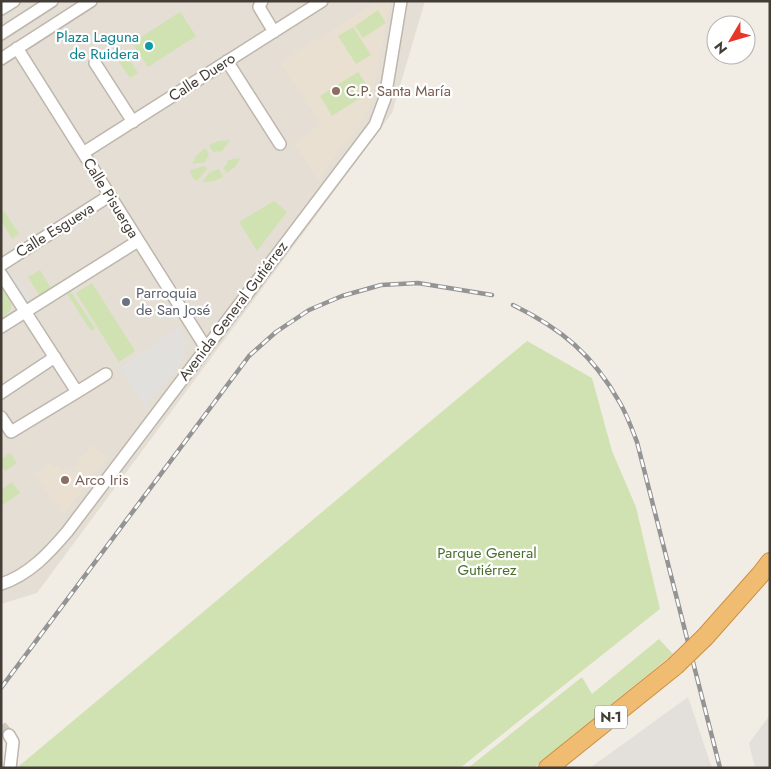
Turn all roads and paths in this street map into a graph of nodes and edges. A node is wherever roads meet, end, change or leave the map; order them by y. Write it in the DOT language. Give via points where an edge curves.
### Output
graph roads {
  1 [pos="14,1"];
  2 [pos="52,1"];
  3 [pos="91,1"];
  4 [pos="262,1"];
  5 [pos="322,1"];
  6 [pos="402,1"];
  7 [pos="1,9"];
  8 [pos="274,32"];
  9 [pos="1,34"];
  10 [pos="17,48"];
  11 [pos="1,59"];
  12 [pos="227,61"];
  13 [pos="95,63"];
  14 [pos="133,122"];
  15 [pos="280,144"];
  16 [pos="83,153"];
  17 [pos="110,196"];
  18 [pos="138,241"];
  19 [pos="1,264"];
  20 [pos="1,274"];
  21 [pos="25,312"];
  22 [pos="1,327"];
  23 [pos="206,348"];
  24 [pos="55,358"];
  25 [pos="106,374"];
  26 [pos="77,392"];
  27 [pos="1,393"];
  28 [pos="1,417"];
  29 [pos="770,562"];
  30 [pos="1,584"];
  31 [pos="9,735"];
  32 [pos="10,768"];
  33 [pos="548,768"];
  1 -- 7 [label="street"];
  2 -- 9 [label="street"];
  3 -- 10 [label="street"];
  4 -- 8 [label="street" via="259,7"];
  5 -- 8 [label="street, Calle Duero"];
  6 -- 23 [label="street, Avenida General Gutiérrez" via="385,98 375,125"];
  8 -- 12 [label="street, Calle Duero"];
  10 -- 11 [label="street"];
  10 -- 16 [label="street, Calle Pisuerga"];
  12 -- 14 [label="street, Calle Duero"];
  12 -- 15 [label="street"];
  13 -- 14 [label="street"];
  14 -- 16 [label="street, Calle Duero"];
  16 -- 17 [label="street, Calle Pisuerga"];
  17 -- 18 [label="street, Calle Pisuerga"];
  17 -- 19 [label="street, Calle Esgueva"];
  18 -- 21 [label="street"];
  18 -- 23 [label="street, Calle Pisuerga"];
  20 -- 21 [label="street"];
  21 -- 22 [label="street"];
  21 -- 24 [label="street"];
  23 -- 30 [label="street, Avenida General Gutiérrez" via="67,532 44,558"];
  24 -- 26 [label="street"];
  24 -- 27 [label="street"];
  25 -- 26 [label="street"];
  26 -- 28 [label="street" via="12,432"];
  29 -- 33 [label="highway, N-1, bridge" via="706,637 675,666"];
  31 -- 32 [label="street" via="13,742"];
}
